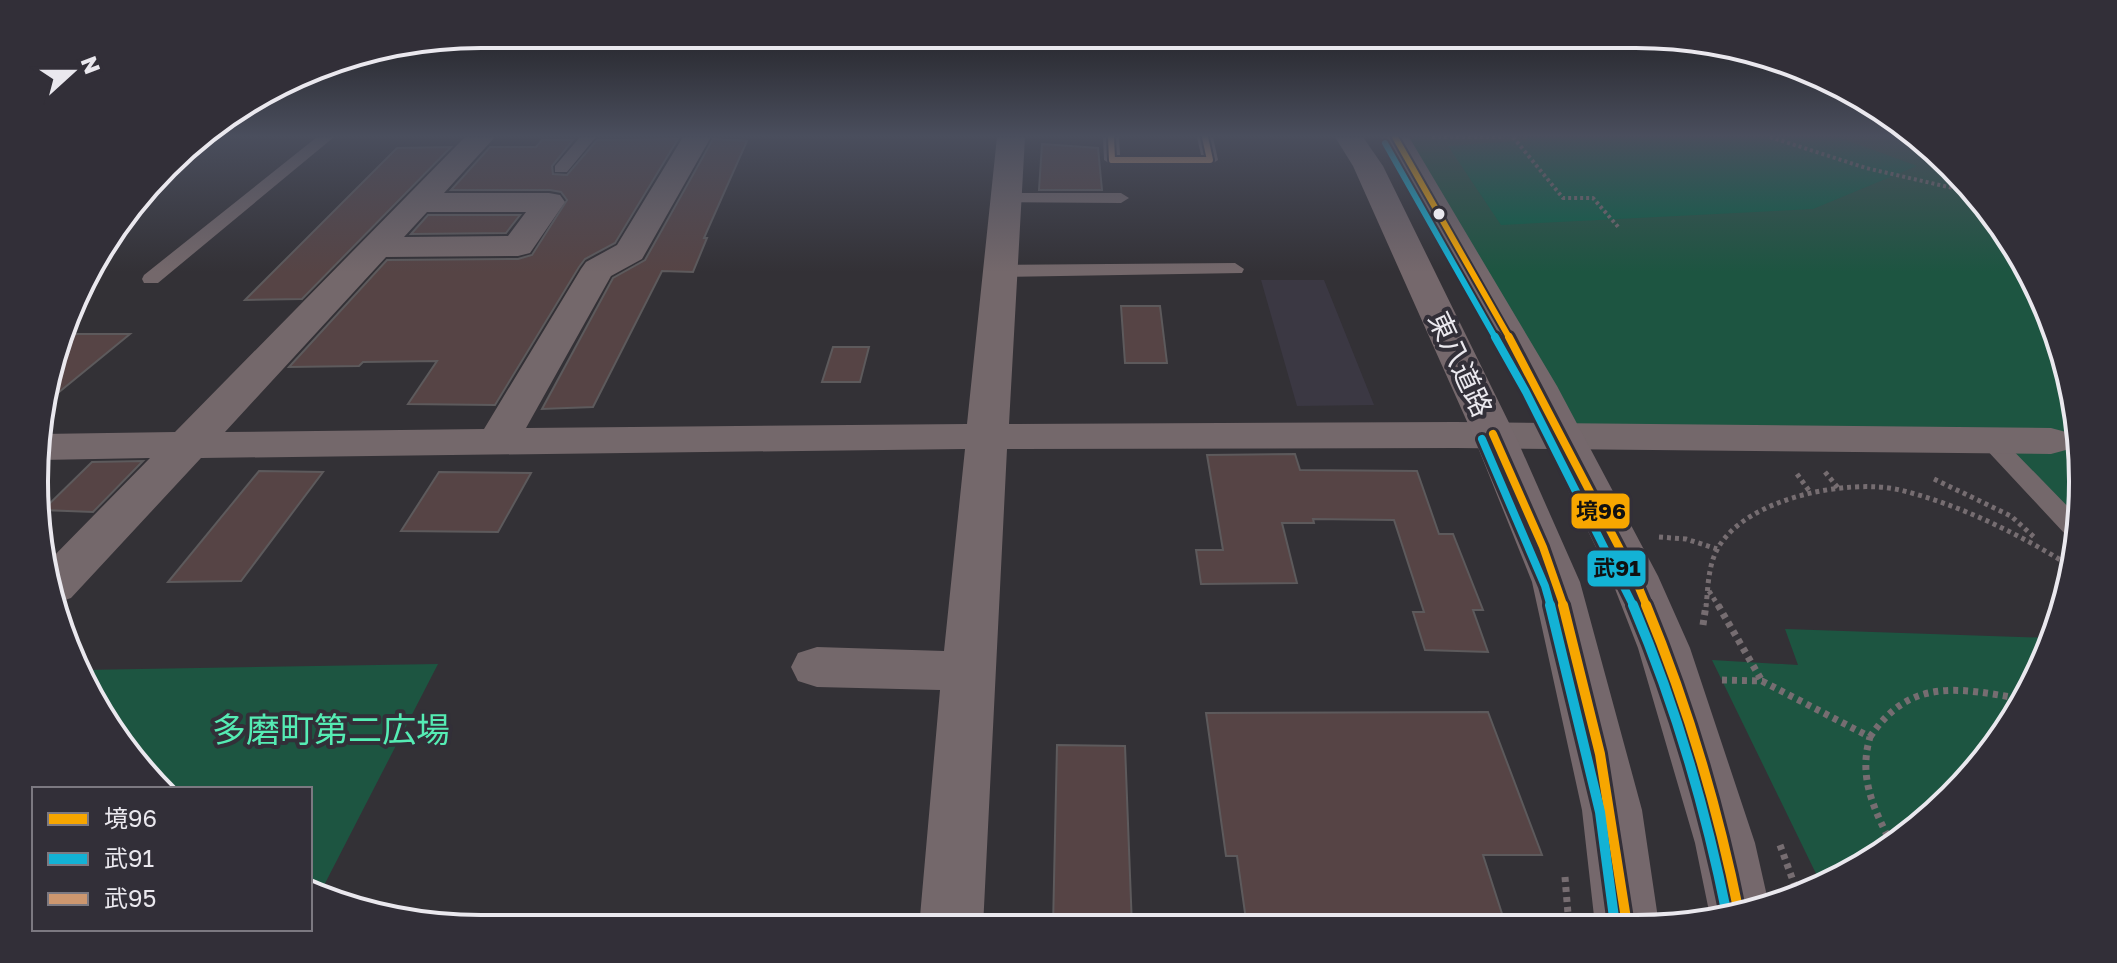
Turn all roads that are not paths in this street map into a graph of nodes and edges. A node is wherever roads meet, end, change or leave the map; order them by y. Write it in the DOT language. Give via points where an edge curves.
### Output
graph roads {
  1 [pos="271,182"];
  2 [pos="438,182"];
  3 [pos="671,182"];
  4 [pos="1007,182"];
  5 [pos="1375,182"];
  6 [pos="1420,182"];
  7 [pos="1006,198"];
  8 [pos="1121,198"];
  9 [pos="418,203"];
  10 [pos="378,247"];
  11 [pos="1235,269"];
  12 [pos="1001,271"];
  13 [pos="151,279"];
  14 [pos="1494,435"];
  15 [pos="987,436"];
  16 [pos="1563,436"];
  17 [pos="498,441"];
  18 [pos="1991,441"];
  19 [pos="2051,441"];
  20 [pos="186,446"];
  21 [pos="50,447"];
  22 [pos="2067,521"];
  23 [pos="60,580"];
  24 [pos="817,667"];
  25 [pos="968,671"];
  26 [pos="1737,903"];
  27 [pos="952,915"];
  28 [pos="1626,915"];
  1 -- 13 [label="lane"];
  2 -- 9 [label="street"];
  3 -- 17 [label="street" via="630,252 598,269"];
  4 -- 7 [label="street"];
  5 -- 14 [label="main road, 東八道路"];
  6 -- 16 [label="main road, 東八道路"];
  7 -- 8 [label="lane"];
  7 -- 12 [label="street"];
  9 -- 10 [label="street"];
  9 -- 10 [label="street" via="549,202 518,246"];
  10 -- 20 [label="street"];
  11 -- 12 [label="lane"];
  12 -- 15 [label="street"];
  14 -- 15 [label="street"];
  14 -- 16 [label="street"];
  14 -- 28 [label="main road, 東八道路" via="1556,582 1575,650 1612,810"];
  15 -- 17 [label="street"];
  15 -- 25 [label="street"];
  16 -- 18 [label="street"];
  16 -- 26 [label="main road, 東八道路" via="1664,648 1725,843"];
  17 -- 20 [label="street"];
  18 -- 19 [label="street"];
  18 -- 22 [label="lane"];
  20 -- 21 [label="street"];
  20 -- 23 [label="street"];
  24 -- 25 [label="street"];
  25 -- 27 [label="street"];
}
